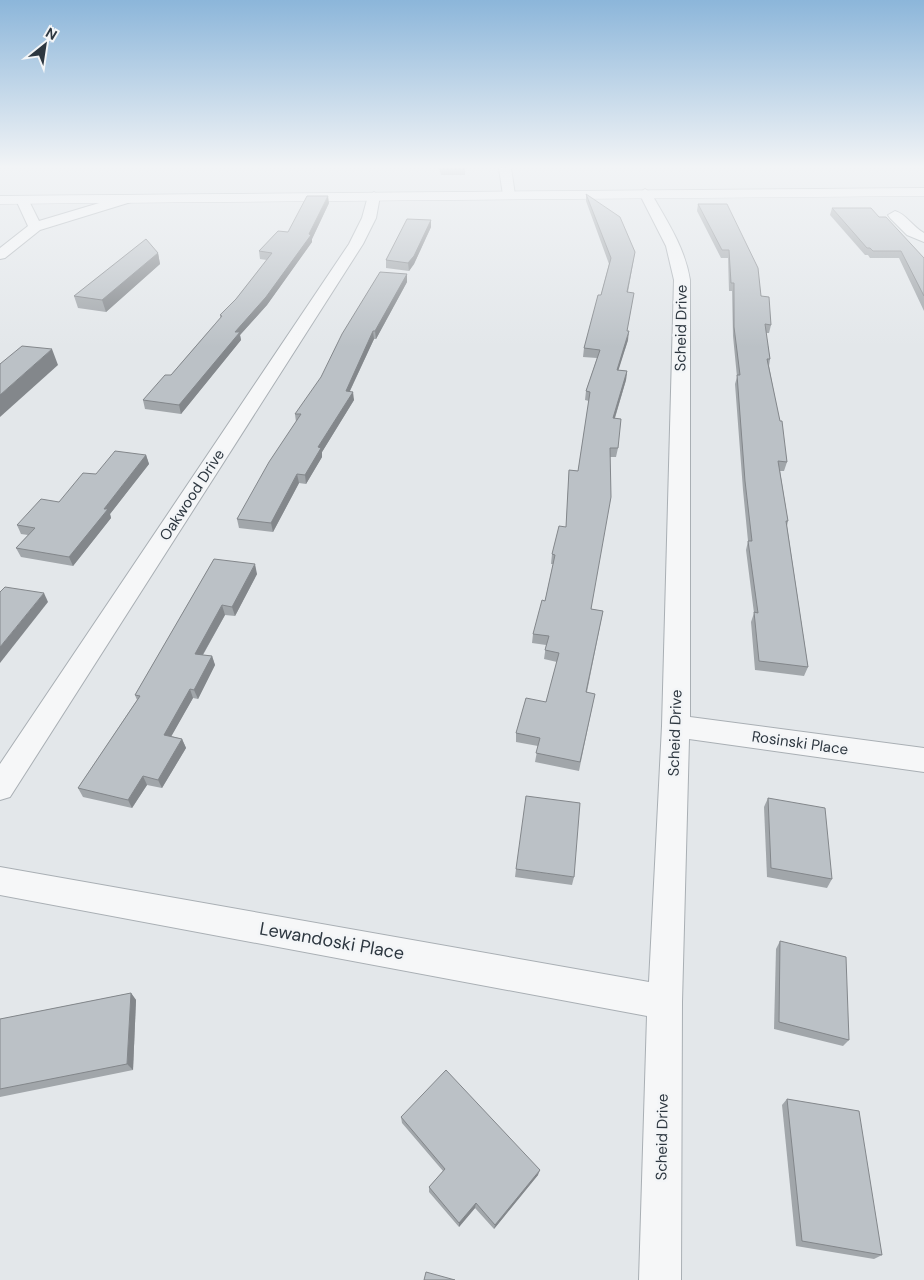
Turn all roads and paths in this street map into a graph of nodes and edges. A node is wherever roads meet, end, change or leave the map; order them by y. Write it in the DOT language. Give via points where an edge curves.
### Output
graph roads {
  1 [pos="33,228"];
  2 [pos="364,228"];
  3 [pos="662,228"];
  4 [pos="908,228"];
  5 [pos="924,238"];
  6 [pos="0,255"];
  7 [pos="676,726"];
  8 [pos="924,760"];
  9 [pos="0,788"];
  10 [pos="0,881"];
  11 [pos="665,1002"];
  12 [pos="660,1280"];
  1 -- 6 [label="street"];
  2 -- 9 [label="street, Oakwood Drive"];
  3 -- 7 [label="street, Scheid Drive" via="681,267 682,280"];
  4 -- 5 [label="street"];
  7 -- 8 [label="street, Rosinski Place"];
  7 -- 11 [label="street, Scheid Drive"];
  10 -- 11 [label="street, Lewandoski Place"];
  11 -- 12 [label="street, Scheid Drive"];
}
